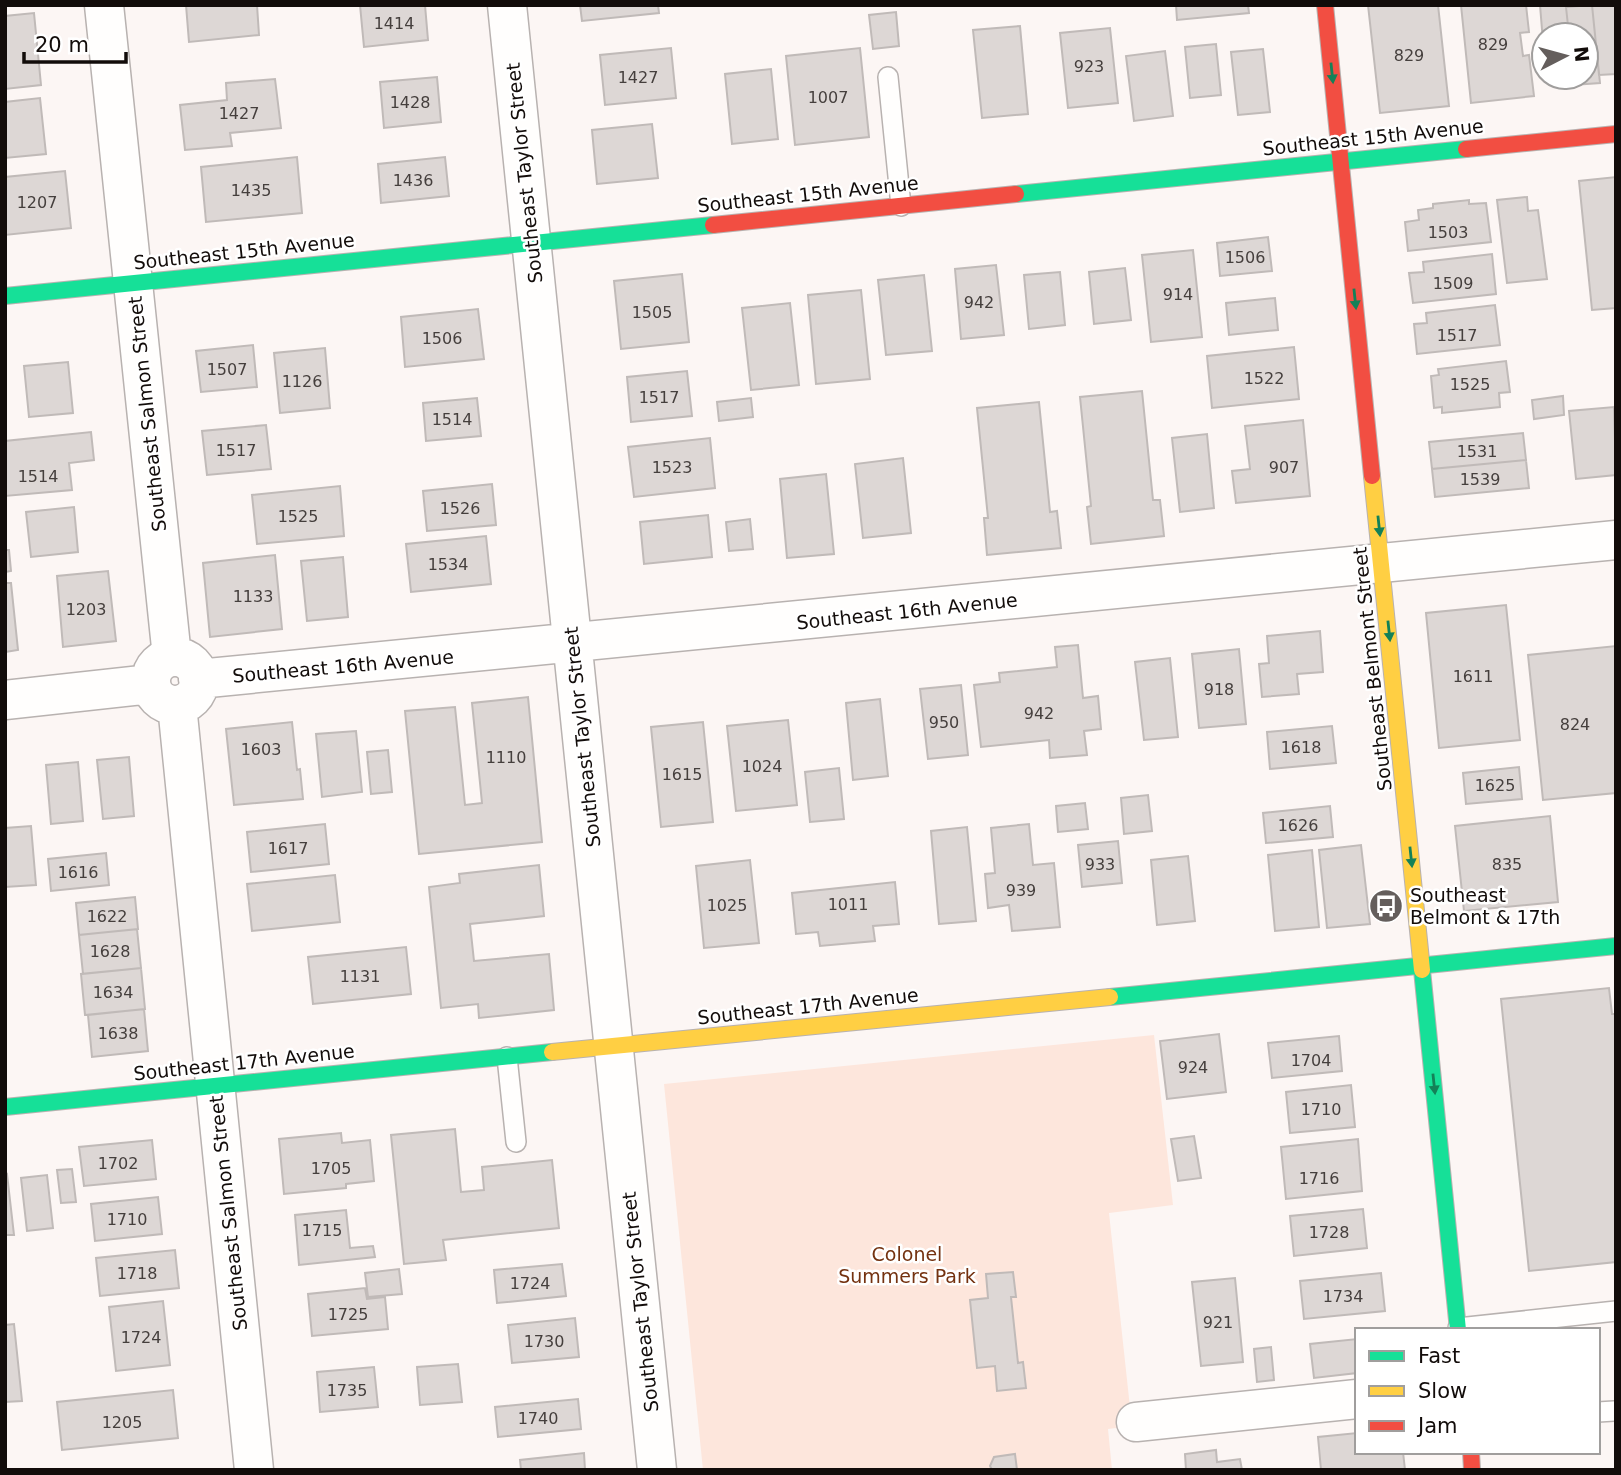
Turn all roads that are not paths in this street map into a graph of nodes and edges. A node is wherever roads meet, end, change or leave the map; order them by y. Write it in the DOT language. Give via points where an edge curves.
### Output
graph roads {
  1 [pos="104,5"];
  2 [pos="507,5"];
  3 [pos="1325,5"];
  4 [pos="888,77"];
  5 [pos="1616,134"];
  6 [pos="1341,162"];
  7 [pos="901,206"];
  8 [pos="532,243"];
  9 [pos="133,283"];
  10 [pos="5,296"];
  11 [pos="1616,540"];
  12 [pos="1382,563"];
  13 [pos="573,644"];
  14 [pos="174,681"];
  15 [pos="5,700"];
  16 [pos="1616,946"];
  17 [pos="1422,966"];
  18 [pos="614,1046"];
  19 [pos="507,1057"];
  20 [pos="215,1086"];
  21 [pos="5,1107"];
  22 [pos="516,1142"];
  23 [pos="1616,1311"];
  24 [pos="1458,1328"];
  25 [pos="1467,1328"];
  26 [pos="1355,1399"];
  27 [pos="1136,1422"];
  28 [pos="254,1470"];
  29 [pos="657,1470"];
  1 -- 9 [label="street, Southeast Salmon Street"];
  2 -- 8 [label="street, Southeast Taylor Street"];
  3 -- 6 [label="street, Southeast Belmont Street, one-way"];
  4 -- 7 [label="lane"];
  5 -- 6 [label="street, Southeast 15th Avenue"];
  6 -- 7 [label="street, Southeast 15th Avenue"];
  6 -- 12 [label="street, Southeast Belmont Street, one-way"];
  7 -- 8 [label="street, Southeast 15th Avenue"];
  8 -- 9 [label="street, Southeast 15th Avenue"];
  8 -- 13 [label="street, Southeast Taylor Street"];
  9 -- 10 [label="street, Southeast 15th Avenue"];
  9 -- 14 [label="street, Southeast Salmon Street"];
  11 -- 12 [label="street, Southeast 16th Avenue"];
  12 -- 13 [label="street, Southeast 16th Avenue"];
  12 -- 17 [label="street, Southeast Belmont Street, one-way"];
  13 -- 14 [label="street, Southeast 16th Avenue"];
  13 -- 18 [label="street, Southeast Taylor Street"];
  14 -- 15 [label="street, Southeast 16th Avenue"];
  14 -- 20 [label="street, Southeast Salmon Street"];
  16 -- 17 [label="street, Southeast 17th Avenue"];
  17 -- 18 [label="street, Southeast 17th Avenue"];
  17 -- 24 [label="street, Southeast Belmont Street, one-way"];
  18 -- 19 [label="street, Southeast 17th Avenue"];
  18 -- 29 [label="street, Southeast Taylor Street"];
  19 -- 20 [label="street, Southeast 17th Avenue"];
  19 -- 22 [label="lane"];
  20 -- 21 [label="street, Southeast 17th Avenue"];
  20 -- 28 [label="street, Southeast Salmon Street"];
  23 -- 25 [label="lane"];
  26 -- 27 [label="street"];
}
